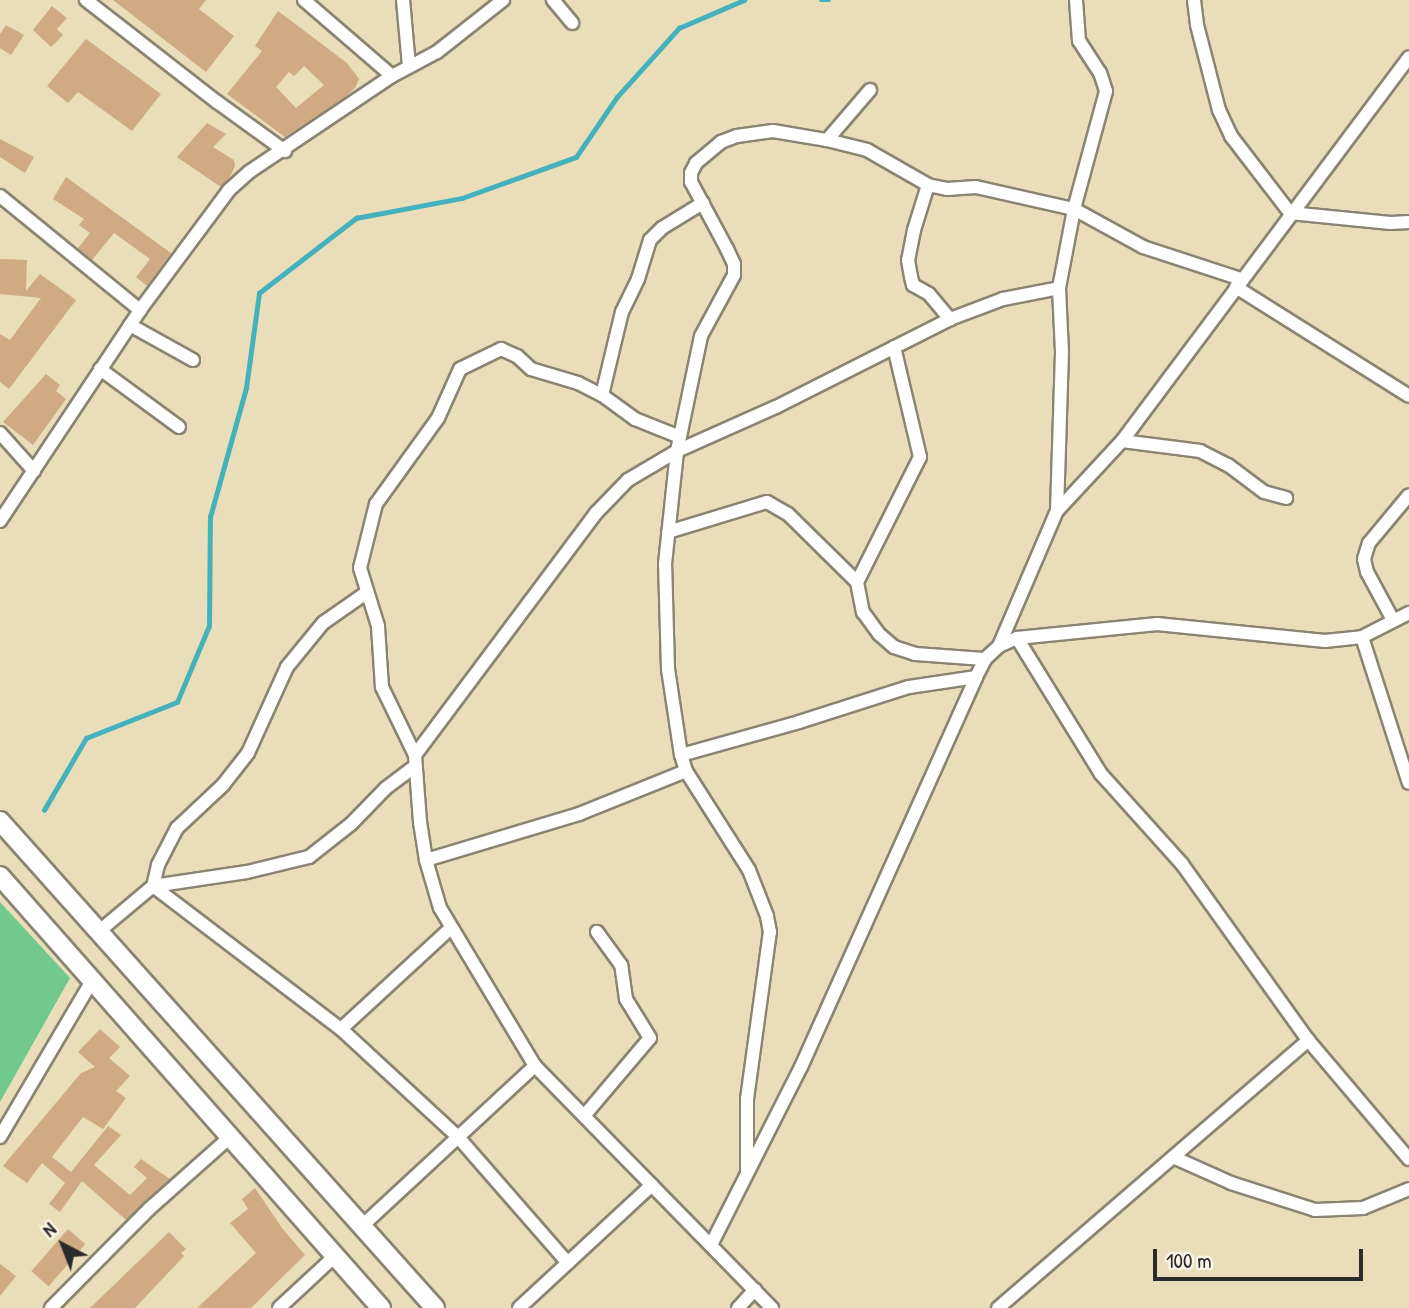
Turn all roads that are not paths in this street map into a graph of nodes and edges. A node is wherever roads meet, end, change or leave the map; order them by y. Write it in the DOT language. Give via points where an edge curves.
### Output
graph roads {
  1 [pos="86,0"];
  2 [pos="303,0"];
  3 [pos="403,0"];
  4 [pos="503,0"];
  5 [pos="553,0"];
  6 [pos="1076,0"];
  7 [pos="1194,0"];
  8 [pos="572,23"];
  9 [pos="1409,58"];
  10 [pos="409,66"];
  11 [pos="392,76"];
  12 [pos="870,90"];
  13 [pos="827,140"];
  14 [pos="285,151"];
  15 [pos="928,185"];
  16 [pos="0,196"];
  17 [pos="703,203"];
  18 [pos="1074,209"];
  19 [pos="1290,213"];
  20 [pos="1409,222"];
  21 [pos="1238,283"];
  22 [pos="1059,288"];
  23 [pos="140,310"];
  24 [pos="950,319"];
  25 [pos="130,325"];
  26 [pos="894,347"];
  27 [pos="193,360"];
  28 [pos="100,369"];
  29 [pos="602,395"];
  30 [pos="1409,396"];
  31 [pos="179,427"];
  32 [pos="0,433"];
  33 [pos="1122,441"];
  34 [pos="678,444"];
  35 [pos="34,471"];
  36 [pos="1409,495"];
  37 [pos="1286,498"];
  38 [pos="1057,510"];
  39 [pos="0,521"];
  40 [pos="668,531"];
  41 [pos="857,582"];
  42 [pos="366,593"];
  43 [pos="1409,613"];
  44 [pos="1393,620"];
  45 [pos="1362,637"];
  46 [pos="1017,638"];
  47 [pos="999,646"];
  48 [pos="985,659"];
  49 [pos="976,677"];
  50 [pos="681,755"];
  51 [pos="415,761"];
  52 [pos="686,771"];
  53 [pos="1409,783"];
  54 [pos="0,821"];
  55 [pos="426,860"];
  56 [pos="0,876"];
  57 [pos="153,886"];
  58 [pos="451,928"];
  59 [pos="597,932"];
  60 [pos="97,933"];
  61 [pos="92,981"];
  62 [pos="341,1029"];
  63 [pos="1308,1040"];
  64 [pos="536,1066"];
  65 [pos="584,1116"];
  66 [pos="0,1137"];
  67 [pos="230,1137"];
  68 [pos="458,1137"];
  69 [pos="1173,1157"];
  70 [pos="1409,1159"];
  71 [pos="747,1172"];
  72 [pos="652,1185"];
  73 [pos="1409,1189"];
  74 [pos="362,1226"];
  75 [pos="711,1245"];
  76 [pos="336,1255"];
  77 [pos="568,1263"];
  78 [pos="755,1290"];
  79 [pos="51,1308"];
  80 [pos="279,1308"];
  81 [pos="381,1308"];
  82 [pos="435,1308"];
  83 [pos="519,1308"];
  84 [pos="738,1308"];
  85 [pos="772,1308"];
  86 [pos="998,1308"];
  1 -- 14 [label="street"];
  2 -- 11 [label="street"];
  3 -- 10 [label="street"];
  4 -- 10 [label="street" via="437,51"];
  5 -- 8 [label="street"];
  6 -- 18 [label="street" via="1079,41 1106,91"];
  7 -- 19 [label="street" via="1196,26 1219,110 1231,136"];
  9 -- 19 [label="street"];
  10 -- 11 [label="street"];
  11 -- 14 [label="street"];
  12 -- 13 [label="street"];
  13 -- 15 [label="street" via="867,150"];
  13 -- 17 [label="street" via="774,131 721,142 691,173"];
  14 -- 23 [label="street" via="229,190"];
  15 -- 18 [label="street" via="976,187"];
  15 -- 24 [label="street" via="908,260 913,285 929,294"];
  16 -- 23 [label="street"];
  17 -- 29 [label="street" via="650,240 622,312"];
  17 -- 34 [label="street" via="734,264 734,275 701,336"];
  18 -- 21 [label="street" via="1143,247"];
  18 -- 22 [label="street"];
  19 -- 20 [label="street"];
  19 -- 21 [label="street"];
  21 -- 30 [label="street"];
  21 -- 33 [label="street"];
  22 -- 24 [label="street" via="1003,299"];
  22 -- 38 [label="street" via="1062,352"];
  23 -- 25 [label="street"];
  24 -- 26 [label="street"];
  25 -- 27 [label="street"];
  25 -- 28 [label="street"];
  26 -- 34 [label="street" via="776,407"];
  26 -- 41 [label="street" via="920,457"];
  28 -- 31 [label="street"];
  28 -- 35 [label="street"];
  29 -- 34 [label="street"];
  29 -- 42 [label="street" via="531,369 501,349 466,364 456,375 438,418 376,504 360,568"];
  32 -- 35 [label="street"];
  33 -- 37 [label="street" via="1200,451 1264,492"];
  33 -- 38 [label="street"];
  34 -- 40 [label="street"];
  34 -- 51 [label="street" via="628,480 596,513"];
  35 -- 39 [label="street"];
  36 -- 44 [label="street" via="1369,544 1364,559"];
  38 -- 47 [label="street"];
  40 -- 41 [label="street" via="767,502 788,514"];
  40 -- 50 [label="street" via="668,669"];
  41 -- 48 [label="street" via="863,612 894,647 915,654"];
  42 -- 51 [label="street" via="378,626 382,687"];
  42 -- 57 [label="street" via="323,624 287,667 248,753 223,785 177,828"];
  43 -- 44 [label="street"];
  44 -- 45 [label="street"];
  45 -- 46 [label="street" via="1325,641 1157,624"];
  45 -- 53 [label="street"];
  46 -- 47 [label="street"];
  46 -- 63 [label="street" via="1101,774 1182,864"];
  47 -- 48 [label="street"];
  48 -- 49 [label="street"];
  49 -- 50 [label="street" via="909,687"];
  49 -- 71 [label="street" via="812,1043"];
  50 -- 52 [label="street"];
  51 -- 55 [label="street"];
  51 -- 57 [label="street" via="351,824 309,857"];
  52 -- 55 [label="street" via="579,814"];
  52 -- 71 [label="street" via="749,870 770,932 747,1099"];
  54 -- 60 [label="main road"];
  55 -- 58 [label="street"];
  56 -- 61 [label="main road"];
  57 -- 60 [label="street"];
  57 -- 62 [label="street"];
  58 -- 62 [label="street"];
  58 -- 64 [label="street"];
  59 -- 65 [label="street" via="621,965 625,999 649,1038"];
  60 -- 74 [label="main road"];
  61 -- 66 [label="street"];
  61 -- 67 [label="main road"];
  62 -- 68 [label="street"];
  63 -- 69 [label="street"];
  63 -- 70 [label="street"];
  64 -- 65 [label="street"];
  64 -- 68 [label="street"];
  65 -- 72 [label="street"];
  67 -- 76 [label="main road"];
  67 -- 79 [label="street" via="149,1209"];
  68 -- 74 [label="street"];
  68 -- 77 [label="street"];
  69 -- 73 [label="street" via="1231,1183 1315,1210 1363,1208"];
  69 -- 86 [label="street"];
  71 -- 75 [label="street"];
  72 -- 75 [label="street"];
  72 -- 77 [label="street"];
  74 -- 82 [label="main road"];
  75 -- 78 [label="street"];
  76 -- 80 [label="street"];
  76 -- 81 [label="main road"];
  77 -- 83 [label="street"];
  78 -- 84 [label="street"];
  78 -- 85 [label="street"];
}
